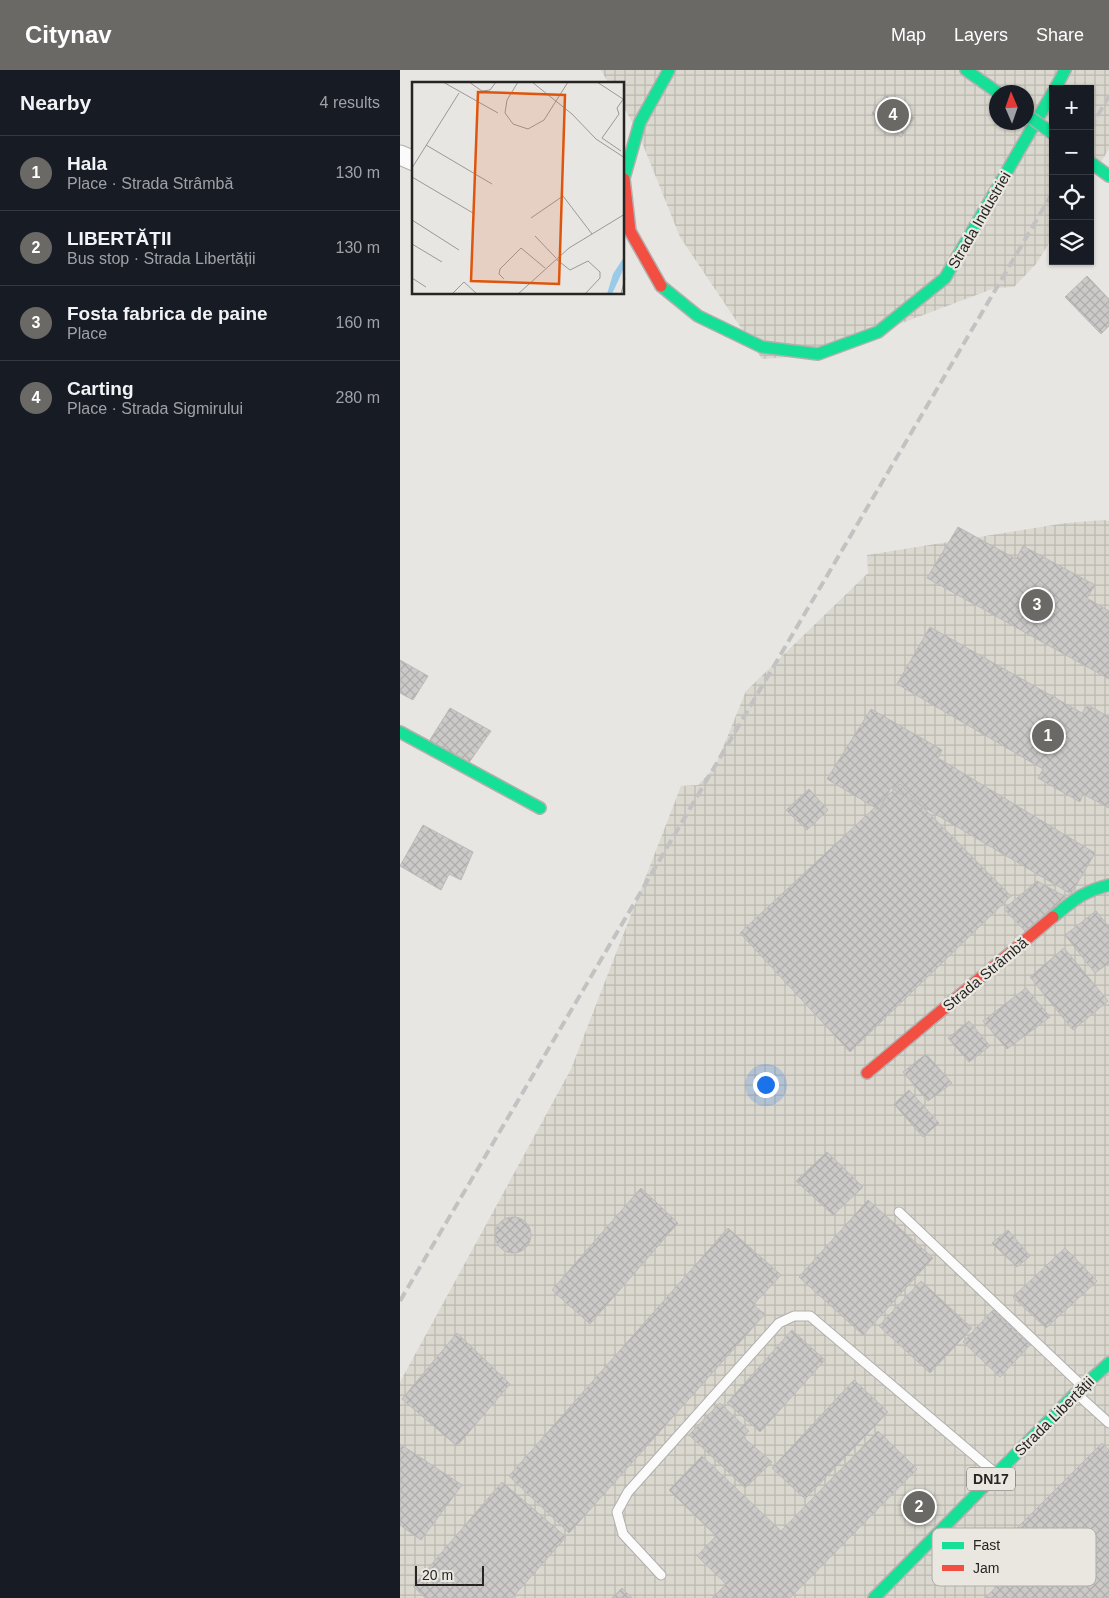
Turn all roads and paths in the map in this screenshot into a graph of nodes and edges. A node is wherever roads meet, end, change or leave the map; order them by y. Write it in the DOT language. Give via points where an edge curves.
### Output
graph roads {
  1 [pos="669,70"];
  2 [pos="966,70"];
  3 [pos="1066,70"];
  4 [pos="1057,85"];
  5 [pos="989,87"];
  6 [pos="1049,99"];
  7 [pos="1034,120"];
  8 [pos="1049,131"];
  9 [pos="400,155"];
  10 [pos="412,160"];
  11 [pos="1094,165"];
  12 [pos="625,174"];
  13 [pos="1109,176"];
  14 [pos="625,187"];
  15 [pos="400,732"];
  16 [pos="540,808"];
  17 [pos="1109,885"];
  18 [pos="867,1073"];
  19 [pos="899,1212"];
  20 [pos="1109,1363"];
  21 [pos="1079,1390"];
  22 [pos="1109,1424"];
  23 [pos="996,1474"];
  24 [pos="943,1528"];
  25 [pos="932,1539"];
  26 [pos="661,1575"];
  27 [pos="874,1598"];
  1 -- 12 [label="street, Strada Industriei" via="640,122"];
  2 -- 5 [label="street"];
  3 -- 4 [label="street"];
  6 -- 14 [label="street, Strada Industriei" via="945,278 878,332 818,354 762,347 698,316 661,286 630,231"];
  7 -- 8 [label="street, bridge"];
  9 -- 10 [label="street"];
  11 -- 13 [label="street"];
  15 -- 16 [label="street"];
  17 -- 18 [label="street, Strada Strâmbă" via="1091,889 1074,900"];
  19 -- 21 [label="lane"];
  20 -- 21 [label="street, Strada Libertății / DN17"];
  21 -- 22 [label="lane"];
  21 -- 23 [label="street, Strada Libertății / DN17"];
  23 -- 24 [label="street, Strada Libertății / DN17"];
  23 -- 26 [label="lane" via="810,1316 794,1316 778,1323 628,1492 617,1512 623,1534"];
  25 -- 27 [label="street, Strada Libertății / DN17"];
}
